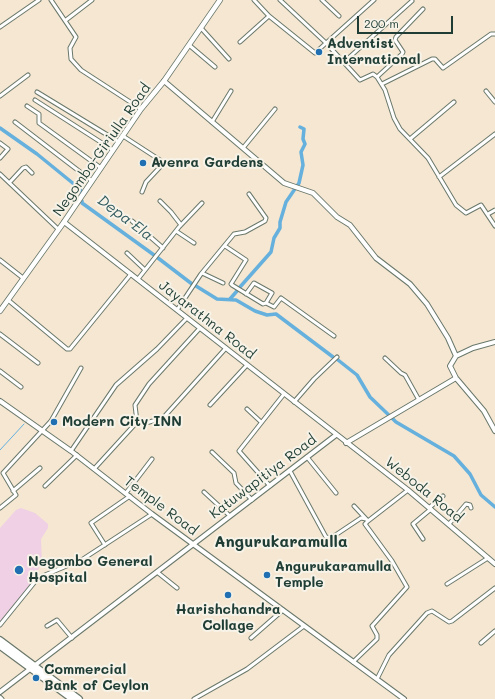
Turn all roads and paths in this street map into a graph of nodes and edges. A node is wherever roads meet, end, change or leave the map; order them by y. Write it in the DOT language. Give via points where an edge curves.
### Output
graph roads {
  1 [pos="39,0"];
  2 [pos="51,0"];
  3 [pos="92,0"];
  4 [pos="220,0"];
  5 [pos="254,0"];
  6 [pos="281,0"];
  7 [pos="322,0"];
  8 [pos="374,0"];
  9 [pos="412,1"];
  10 [pos="423,9"];
  11 [pos="269,16"];
  12 [pos="339,16"];
  13 [pos="66,20"];
  14 [pos="1,25"];
  15 [pos="201,28"];
  16 [pos="495,34"];
  17 [pos="240,42"];
  18 [pos="326,43"];
  19 [pos="189,45"];
  20 [pos="229,59"];
  21 [pos="344,62"];
  22 [pos="215,67"];
  23 [pos="28,75"];
  24 [pos="377,77"];
  25 [pos="164,81"];
  26 [pos="382,84"];
  27 [pos="230,91"];
  28 [pos="486,91"];
  29 [pos="38,92"];
  30 [pos="0,96"];
  31 [pos="35,100"];
  32 [pos="454,102"];
  33 [pos="495,102"];
  34 [pos="27,106"];
  35 [pos="141,109"];
  36 [pos="275,109"];
  37 [pos="15,122"];
  38 [pos="212,122"];
  39 [pos="495,134"];
  40 [pos="123,136"];
  41 [pos="410,139"];
  42 [pos="0,142"];
  43 [pos="119,142"];
  44 [pos="243,148"];
  45 [pos="113,150"];
  46 [pos="0,158"];
  47 [pos="101,168"];
  48 [pos="32,173"];
  49 [pos="0,175"];
  50 [pos="438,177"];
  51 [pos="92,181"];
  52 [pos="10,182"];
  53 [pos="142,192"];
  54 [pos="249,194"];
  55 [pos="160,201"];
  56 [pos="202,203"];
  57 [pos="495,210"];
  58 [pos="488,214"];
  59 [pos="132,221"];
  60 [pos="64,222"];
  61 [pos="181,225"];
  62 [pos="495,226"];
  63 [pos="58,229"];
  64 [pos="176,230"];
  65 [pos="194,243"];
  66 [pos="225,246"];
  67 [pos="163,248"];
  68 [pos="128,253"];
  69 [pos="0,260"];
  70 [pos="145,270"];
  71 [pos="202,273"];
  72 [pos="131,274"];
  73 [pos="23,278"];
  74 [pos="138,279"];
  75 [pos="223,283"];
  76 [pos="246,294"];
  77 [pos="8,300"];
  78 [pos="266,303"];
  79 [pos="1,309"];
  80 [pos="177,310"];
  81 [pos="187,318"];
  82 [pos="200,328"];
  83 [pos="0,334"];
  84 [pos="334,336"];
  85 [pos="495,342"];
  86 [pos="226,348"];
  87 [pos="456,356"];
  88 [pos="337,357"];
  89 [pos="386,358"];
  90 [pos="38,363"];
  91 [pos="247,365"];
  92 [pos="81,368"];
  93 [pos="0,370"];
  94 [pos="456,378"];
  95 [pos="21,387"];
  96 [pos="284,394"];
  97 [pos="419,400"];
  98 [pos="0,401"];
  99 [pos="294,402"];
  100 [pos="210,405"];
  101 [pos="247,409"];
  102 [pos="137,422"];
  103 [pos="261,422"];
  104 [pos="495,430"];
  105 [pos="43,431"];
  106 [pos="336,435"];
  107 [pos="346,443"];
  108 [pos="71,451"];
  109 [pos="212,452"];
  110 [pos="77,455"];
  111 [pos="307,457"];
  112 [pos="152,459"];
  113 [pos="40,468"];
  114 [pos="94,468"];
  115 [pos="290,471"];
  116 [pos="45,486"];
  117 [pos="270,486"];
  118 [pos="408,490"];
  119 [pos="13,491"];
  120 [pos="204,492"];
  121 [pos="336,493"];
  122 [pos="128,495"];
  123 [pos="443,496"];
  124 [pos="252,500"];
  125 [pos="354,506"];
  126 [pos="0,508"];
  127 [pos="430,508"];
  128 [pos="471,508"];
  129 [pos="152,514"];
  130 [pos="230,516"];
  131 [pos="367,520"];
  132 [pos="449,524"];
  133 [pos="423,539"];
  134 [pos="193,544"];
  135 [pos="105,545"];
  136 [pos="488,558"];
  137 [pos="495,563"];
  138 [pos="157,572"];
  139 [pos="447,584"];
  140 [pos="177,588"];
  141 [pos="495,588"];
  142 [pos="283,610"];
  143 [pos="0,625"];
  144 [pos="48,626"];
  145 [pos="304,626"];
  146 [pos="495,631"];
  147 [pos="72,638"];
  148 [pos="251,638"];
  149 [pos="0,640"];
  150 [pos="481,643"];
  151 [pos="0,646"];
  152 [pos="353,662"];
  153 [pos="34,667"];
  154 [pos="377,679"];
  155 [pos="1,690"];
  156 [pos="72,699"];
  157 [pos="79,699"];
  158 [pos="194,699"];
  159 [pos="404,699"];
  1 -- 14 [label="street"];
  2 -- 13 [label="street"];
  3 -- 13 [label="street"];
  4 -- 15 [label="main road, Negombo-Giriulla Road"];
  5 -- 11 [label="street"];
  6 -- 18 [label="street"];
  7 -- 12 [label="street"];
  8 -- 18 [label="street"];
  9 -- 21 [label="street"];
  10 -- 24 [label="street" via="396,37 402,54"];
  11 -- 17 [label="street"];
  11 -- 18 [label="street" via="312,52"];
  13 -- 35 [label="street" via="76,37 70,48 72,59 81,70"];
  15 -- 19 [label="main road, Negombo-Giriulla Road"];
  15 -- 20 [label="street"];
  16 -- 26 [label="street" via="491,34 443,68 434,59"];
  18 -- 21 [label="street"];
  19 -- 22 [label="street"];
  19 -- 25 [label="main road, Negombo-Giriulla Road"];
  21 -- 24 [label="street" via="360,80 373,74"];
  23 -- 30 [label="street"];
  24 -- 26 [label="street"];
  25 -- 35 [label="main road, Negombo-Giriulla Road"];
  25 -- 38 [label="street"];
  26 -- 41 [label="street" via="394,118"];
  27 -- 38 [label="street"];
  28 -- 33 [label="street"];
  29 -- 43 [label="street"];
  31 -- 45 [label="street"];
  32 -- 41 [label="street"];
  34 -- 47 [label="street" via="38,114 39,122"];
  35 -- 40 [label="main road, Negombo-Giriulla Road"];
  36 -- 44 [label="street"];
  37 -- 51 [label="street"];
  38 -- 44 [label="street"];
  39 -- 50 [label="street"];
  40 -- 43 [label="main road, Negombo-Giriulla Road"];
  40 -- 53 [label="street" via="160,160 161,166 146,182"];
  41 -- 50 [label="street" via="428,158"];
  42 -- 46 [label="street" via="8,149"];
  43 -- 45 [label="main road, Negombo-Giriulla Road"];
  44 -- 87 [label="street" via="284,183 313,193 337,217 350,225 376,258 410,284 427,304"];
  45 -- 47 [label="main road, Negombo-Giriulla Road"];
  47 -- 51 [label="main road, Negombo-Giriulla Road"];
  48 -- 52 [label="street" via="26,167 23,168"];
  49 -- 52 [label="street"];
  50 -- 58 [label="street" via="456,205 463,211 466,213 481,205"];
  51 -- 60 [label="main road, Negombo-Giriulla Road"];
  52 -- 63 [label="street"];
  54 -- 66 [label="street" via="266,218 265,221 245,232 234,234"];
  55 -- 61 [label="street"];
  56 -- 61 [label="street"];
  57 -- 58 [label="street"];
  58 -- 62 [label="street"];
  59 -- 67 [label="street"];
  60 -- 63 [label="main road, Negombo-Giriulla Road"];
  60 -- 72 [label="street, Jayarathna Road"];
  61 -- 64 [label="street"];
  63 -- 73 [label="main road, Negombo-Giriulla Road"];
  64 -- 65 [label="street"];
  64 -- 67 [label="street"];
  66 -- 71 [label="street"];
  66 -- 76 [label="street" via="246,260 231,284"];
  67 -- 70 [label="street"];
  68 -- 70 [label="street"];
  69 -- 73 [label="street"];
  70 -- 74 [label="street"];
  71 -- 75 [label="street"];
  71 -- 80 [label="street"];
  72 -- 74 [label="street, Jayarathna Road"];
  72 -- 77 [label="street" via="70,349"];
  73 -- 77 [label="main road, Negombo-Giriulla Road"];
  74 -- 80 [label="street, Jayarathna Road"];
  76 -- 78 [label="street" via="263,304"];
  76 -- 78 [label="street" via="254,283 270,290 272,292"];
  77 -- 79 [label="main road, Negombo-Giriulla Road"];
  78 -- 84 [label="street" via="274,307 280,298"];
  80 -- 81 [label="street, Jayarathna Road"];
  81 -- 82 [label="street, Jayarathna Road"];
  81 -- 108 [label="street" via="116,385"];
  82 -- 86 [label="street, Jayarathna Road"];
  82 -- 102 [label="street" via="172,356 138,400 135,409"];
  83 -- 90 [label="street"];
  85 -- 87 [label="street"];
  86 -- 91 [label="street, Jayarathna Road"];
  86 -- 102 [label="street" via="163,418 146,423"];
  87 -- 94 [label="street" via="450,366"];
  88 -- 99 [label="street"];
  89 -- 97 [label="street" via="405,375"];
  91 -- 96 [label="street, Jayarathna Road"];
  91 -- 100 [label="street"];
  92 -- 105 [label="street"];
  93 -- 95 [label="street"];
  94 -- 97 [label="street"];
  94 -- 104 [label="street" via="484,411"];
  96 -- 99 [label="street, Jayarathna Road"];
  96 -- 103 [label="street"];
  97 -- 107 [label="street"];
  98 -- 105 [label="street, Temple Road"];
  99 -- 106 [label="street, Jayarathna Road"];
  101 -- 103 [label="street"];
  102 -- 114 [label="street"];
  103 -- 117 [label="street" via="239,451"];
  105 -- 108 [label="street, Temple Road"];
  105 -- 119 [label="street" via="3,473"];
  106 -- 107 [label="street, Weboda Road"];
  106 -- 111 [label="street, Katuwapitiya Road"];
  107 -- 118 [label="street, Weboda Road"];
  108 -- 110 [label="street, Temple Road"];
  109 -- 124 [label="street" via="234,473 236,484"];
  110 -- 114 [label="street, Temple Road"];
  110 -- 116 [label="street"];
  111 -- 115 [label="street, Katuwapitiya Road"];
  111 -- 121 [label="street"];
  112 -- 122 [label="street"];
  113 -- 119 [label="street"];
  114 -- 122 [label="street, Temple Road"];
  115 -- 117 [label="street, Katuwapitiya Road"];
  115 -- 131 [label="street" via="326,537 331,538 361,518"];
  117 -- 124 [label="street, Katuwapitiya Road"];
  118 -- 127 [label="street, Weboda Road"];
  118 -- 131 [label="street"];
  119 -- 126 [label="street" via="16,497"];
  120 -- 130 [label="street"];
  122 -- 129 [label="street, Temple Road"];
  122 -- 135 [label="street" via="91,523"];
  123 -- 127 [label="street"];
  124 -- 130 [label="street, Katuwapitiya Road"];
  125 -- 131 [label="street"];
  127 -- 132 [label="street, Weboda Road"];
  127 -- 133 [label="street" via="413,524"];
  128 -- 132 [label="street" via="466,504"];
  129 -- 134 [label="street, Temple Road"];
  129 -- 135 [label="street"];
  130 -- 134 [label="street, Katuwapitiya Road"];
  131 -- 152 [label="street" via="366,524 392,560 407,587 372,626 377,639"];
  132 -- 136 [label="street, Weboda Road"];
  134 -- 138 [label="street, Katuwapitiya Road"];
  134 -- 142 [label="street, Temple Road"];
  135 -- 143 [label="street" via="83,559 38,578"];
  136 -- 137 [label="street, Weboda Road"];
  136 -- 139 [label="street"];
  138 -- 140 [label="street"];
  138 -- 147 [label="street, Katuwapitiya Road"];
  141 -- 154 [label="street" via="452,621 449,622 432,611 427,613 389,655"];
  142 -- 145 [label="street, Temple Road"];
  142 -- 148 [label="street"];
  144 -- 147 [label="street" via="57,620"];
  145 -- 152 [label="street, Temple Road"];
  145 -- 158 [label="street" via="247,669"];
  146 -- 150 [label="street"];
  147 -- 153 [label="street, Katuwapitiya Road"];
  149 -- 153 [label="highway"];
  151 -- 153 [label="highway"];
  152 -- 154 [label="street, Temple Road"];
  153 -- 155 [label="street, Katuwapitiya Road"];
  153 -- 156 [label="highway"];
  153 -- 157 [label="highway"];
  154 -- 159 [label="street, Temple Road"];
}
